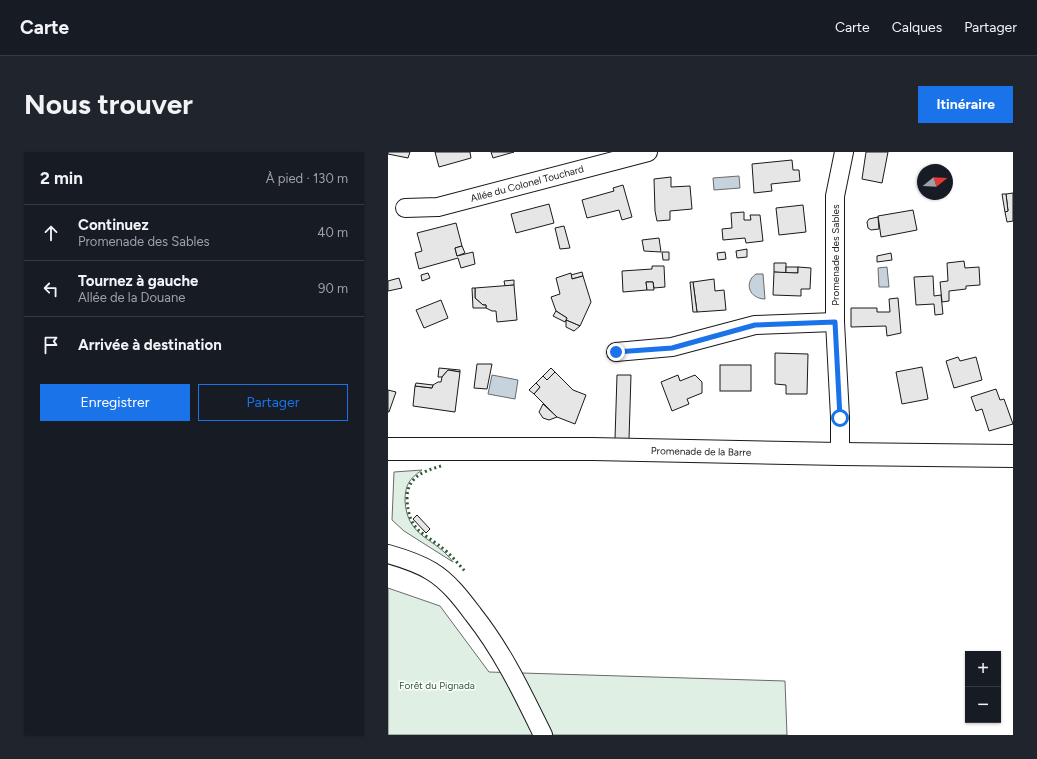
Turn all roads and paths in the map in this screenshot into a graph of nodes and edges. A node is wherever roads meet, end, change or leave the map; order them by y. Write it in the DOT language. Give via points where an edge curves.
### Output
graph roads {
  1 [pos="648,152"];
  2 [pos="844,152"];
  3 [pos="405,208"];
  4 [pos="835,322"];
  5 [pos="616,352"];
  6 [pos="388,449"];
  7 [pos="840,454"];
  8 [pos="1013,456"];
  9 [pos="388,554"];
  10 [pos="543,735"];
  1 -- 3 [label="street, Allée du Colonel Touchard" via="438,207"];
  2 -- 4 [label="street, Promenade des Sables" via="835,196"];
  4 -- 5 [label="street" via="755,325 672,348"];
  4 -- 7 [label="street, Promenade des Sables"];
  6 -- 7 [label="main road, Promenade de la Barre" via="592,449"];
  7 -- 8 [label="main road, Promenade de la Barre"];
  9 -- 10 [label="street" via="431,571 458,594 494,642 517,681"];
}
